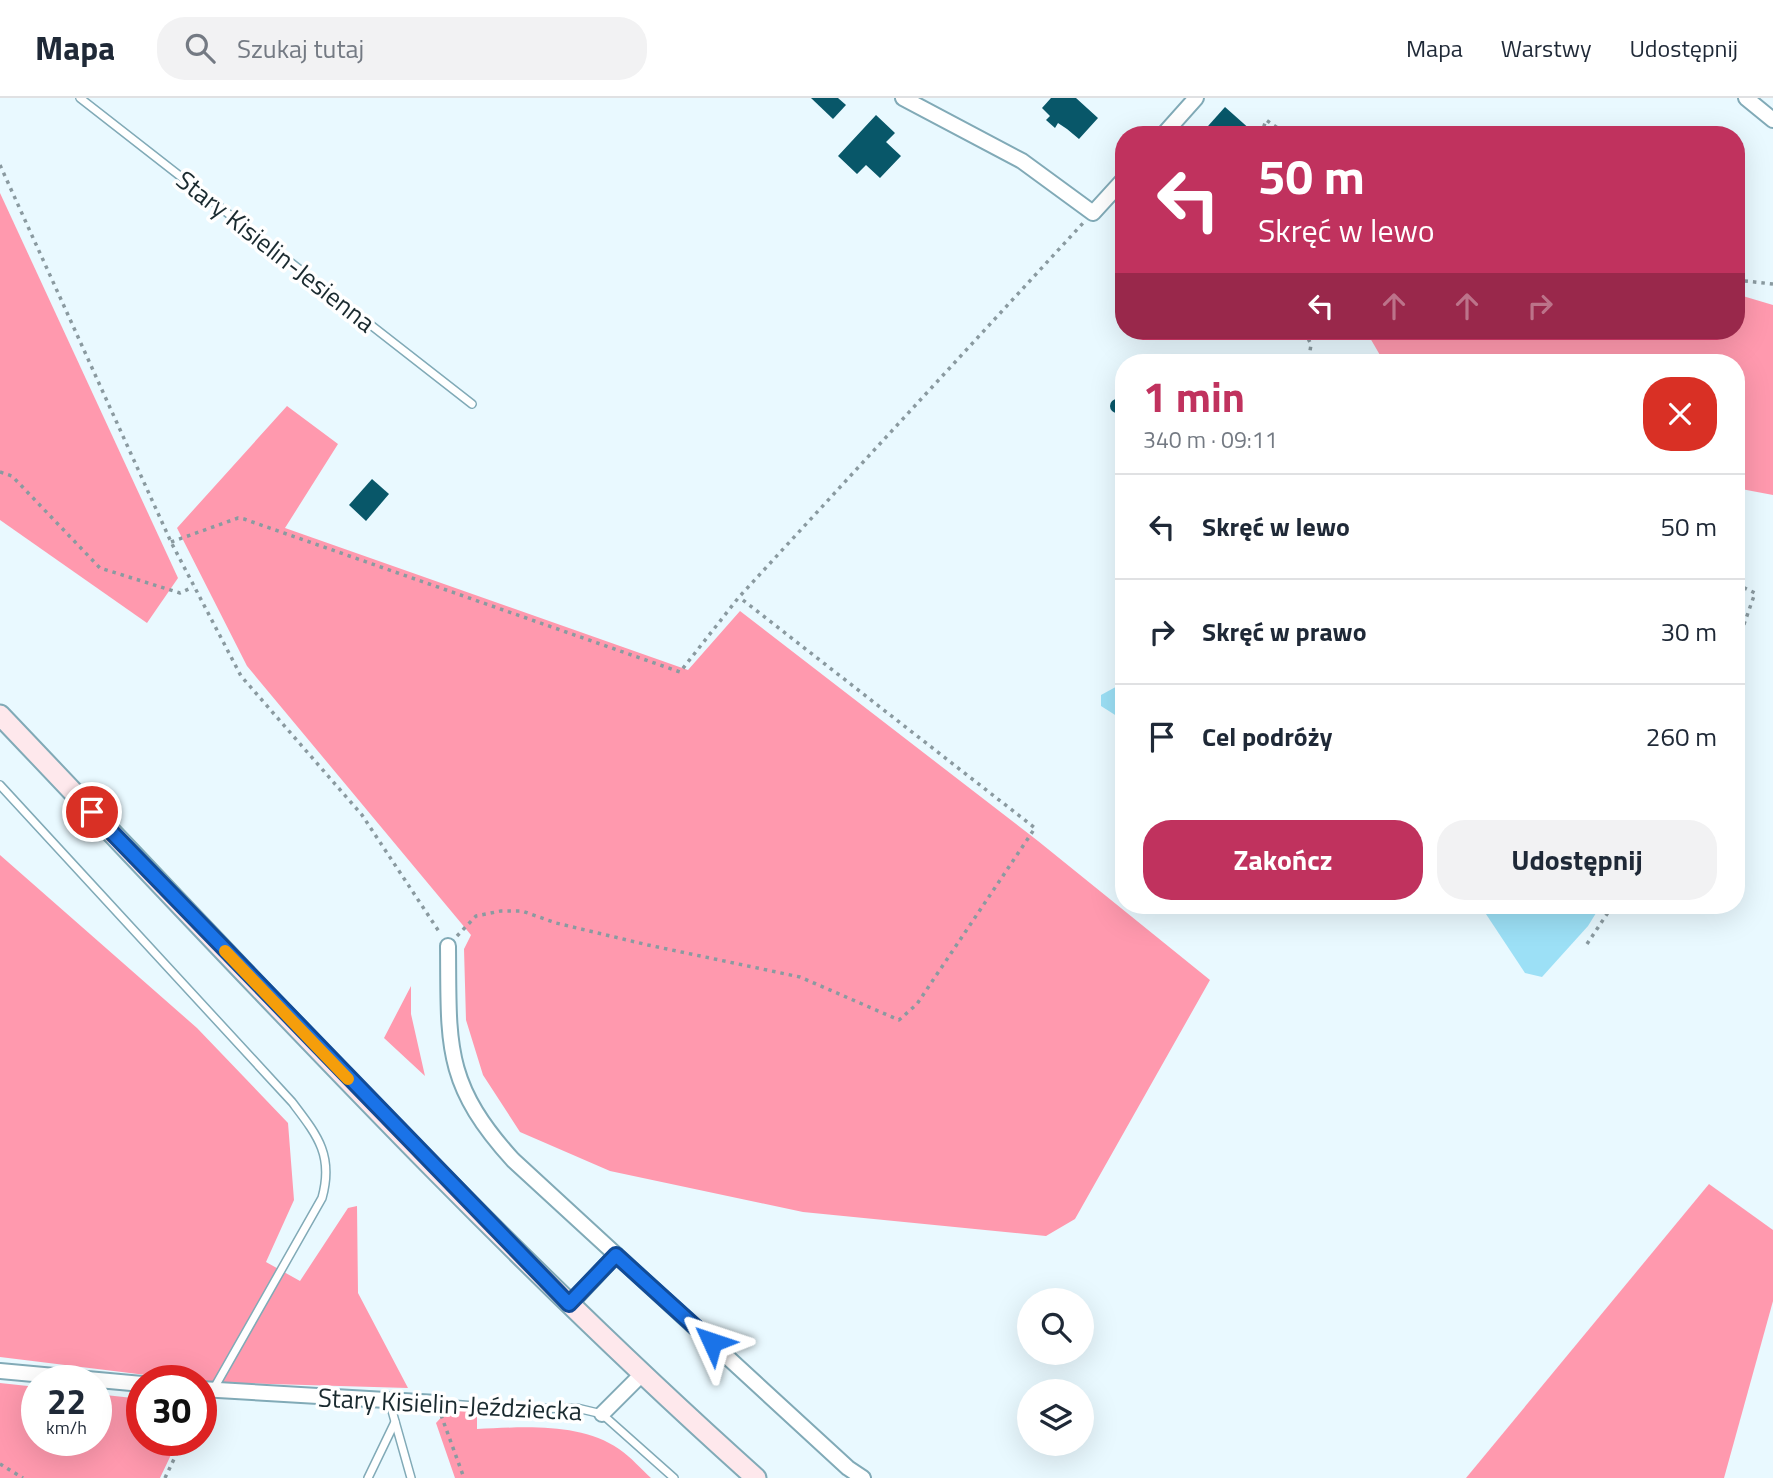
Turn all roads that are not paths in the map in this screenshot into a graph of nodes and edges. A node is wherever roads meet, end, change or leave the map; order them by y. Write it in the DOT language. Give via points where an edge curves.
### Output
graph roads {
  1 [pos="80,98"];
  2 [pos="903,98"];
  3 [pos="1196,98"];
  4 [pos="1746,98"];
  5 [pos="1773,120"];
  6 [pos="1171,126"];
  7 [pos="1115,189"];
  8 [pos="472,404"];
  9 [pos="0,715"];
  10 [pos="0,785"];
  11 [pos="448,946"];
  12 [pos="616,1255"];
  13 [pos="569,1304"];
  14 [pos="0,1371"];
  15 [pos="217,1373"];
  16 [pos="641,1375"];
  17 [pos="126,1383"];
  18 [pos="217,1390"];
  19 [pos="388,1399"];
  20 [pos="437,1403"];
  21 [pos="602,1414"];
  22 [pos="395,1422"];
  23 [pos="368,1478"];
  24 [pos="411,1478"];
  25 [pos="674,1478"];
  26 [pos="756,1478"];
  27 [pos="863,1478"];
  1 -- 8 [label="lane, Stary Kisielin-Jesienna"];
  2 -- 7 [label="street" via="1022,161 1093,213"];
  3 -- 6 [label="street"];
  4 -- 5 [label="street"];
  9 -- 13 [label="main road"];
  10 -- 15 [label="lane" via="292,1102 321,1140 328,1177 322,1198"];
  11 -- 12 [label="street" via="449,1038 457,1077 472,1108 513,1160"];
  12 -- 13 [label="street"];
  12 -- 27 [label="street"];
  13 -- 16 [label="main road"];
  14 -- 17 [label="street"];
  16 -- 21 [label="street"];
  16 -- 26 [label="main road"];
  18 -- 19 [label="street, Stary Kisielin-Jeździecka"];
  19 -- 20 [label="street, Stary Kisielin-Jeździecka"];
  19 -- 22 [label="lane"];
  20 -- 21 [label="lane, Stary Kisielin-Jeździecka" via="578,1408"];
  21 -- 25 [label="lane, Stary Kisielin-Jeździecka"];
  22 -- 23 [label="lane"];
  22 -- 24 [label="lane"];
}
